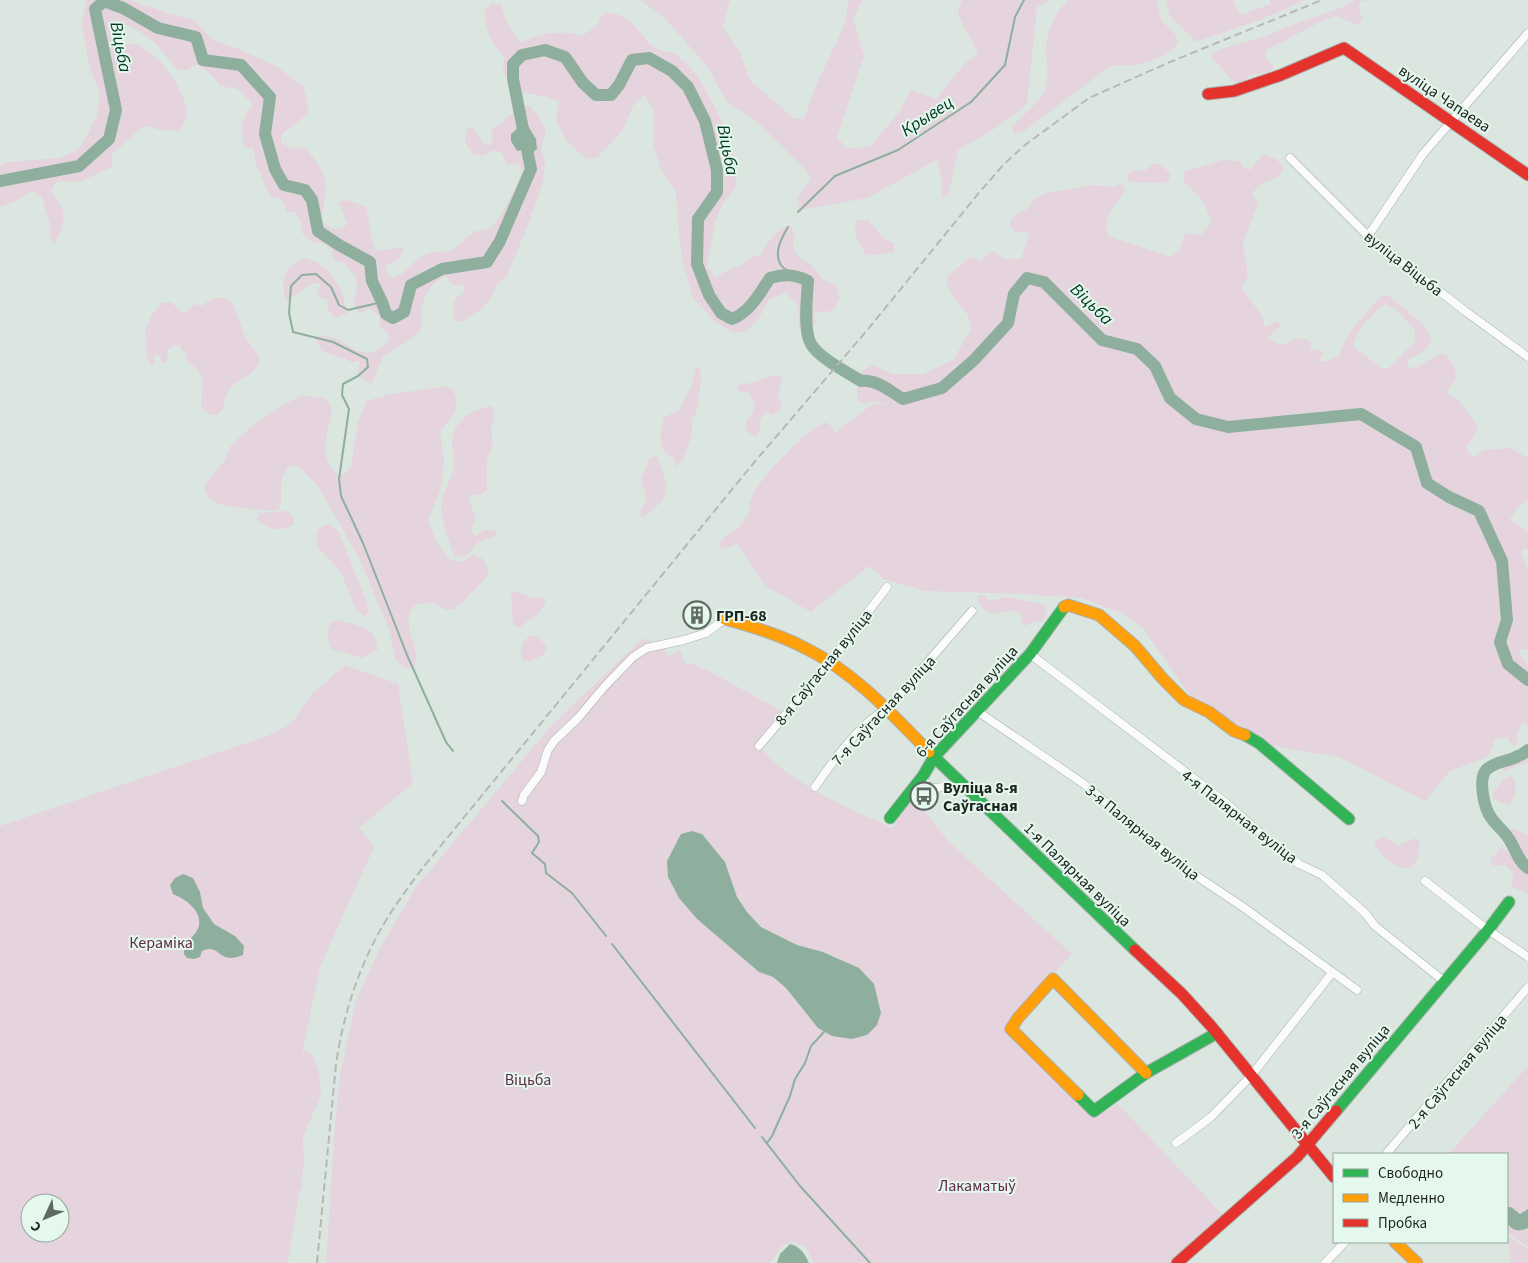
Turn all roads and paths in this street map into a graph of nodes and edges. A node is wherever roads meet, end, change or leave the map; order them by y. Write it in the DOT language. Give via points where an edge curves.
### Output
graph roads {
  1 [pos="1528,33"];
  2 [pos="1208,94"];
  3 [pos="1450,120"];
  4 [pos="1290,158"];
  5 [pos="1528,175"];
  6 [pos="1368,236"];
  7 [pos="1528,357"];
  8 [pos="887,587"];
  9 [pos="972,611"];
  10 [pos="725,619"];
  11 [pos="1030,654"];
  12 [pos="830,662"];
  13 [pos="887,709"];
  14 [pos="977,711"];
  15 [pos="758,746"];
  16 [pos="934,757"];
  17 [pos="923,776"];
  18 [pos="962,786"];
  19 [pos="815,787"];
  20 [pos="522,801"];
  21 [pos="890,818"];
  22 [pos="1349,819"];
  23 [pos="1425,881"];
  24 [pos="1508,902"];
  25 [pos="1488,930"];
  26 [pos="1528,957"];
  27 [pos="1332,973"];
  28 [pos="1445,982"];
  29 [pos="1528,987"];
  30 [pos="1357,990"];
  31 [pos="1217,1033"];
  32 [pos="1146,1073"];
  33 [pos="1251,1076"];
  34 [pos="1176,1143"];
  35 [pos="1307,1146"];
  36 [pos="1387,1153"];
  37 [pos="1333,1176"];
  38 [pos="1344,1243"];
  39 [pos="1396,1243"];
  40 [pos="1177,1263"];
  41 [pos="1325,1263"];
  42 [pos="1417,1263"];
  1 -- 3 [label="street"];
  2 -- 3 [label="street, вуліца Чапаева" via="1234,91 1344,48"];
  3 -- 5 [label="street, вуліца Чапаева"];
  3 -- 6 [label="street"];
  4 -- 6 [label="street, вуліца Віцьба"];
  6 -- 7 [label="street, вуліца Віцьба"];
  8 -- 12 [label="street, 8-я Саўгасная вуліца"];
  9 -- 13 [label="street, 7-я Саўгасная вуліца"];
  10 -- 12 [label="street, 1-я Палярная вуліца" via="779,636"];
  10 -- 20 [label="street, 1-я Палярная вуліца" via="706,633 647,648 633,657 554,740 541,772"];
  11 -- 14 [label="street, 6-я Саўгасная вуліца"];
  11 -- 22 [label="street, 6-я Саўгасная вуліца" via="1065,606 1099,615 1135,646 1184,700 1259,743"];
  11 -- 28 [label="street, 4-я Палярная вуліца" via="1225,802 1276,847 1299,864 1322,875 1375,926"];
  12 -- 13 [label="street, 1-я Палярная вуліца"];
  12 -- 15 [label="street, 8-я Саўгасная вуліца"];
  13 -- 16 [label="street, 1-я Палярная вуліца"];
  13 -- 19 [label="street, 7-я Саўгасная вуліца" via="877,714 838,755"];
  14 -- 16 [label="street, 6-я Саўгасная вуліца"];
  14 -- 27 [label="street, 3-я Палярная вуліца" via="1084,784 1183,868 1243,907"];
  16 -- 17 [label="street, 6-я Саўгасная вуліца"];
  16 -- 18 [label="street, 1-я Палярная вуліца"];
  17 -- 18 [label="street" via="930,788"];
  17 -- 21 [label="street, 6-я Саўгасная вуліца"];
  18 -- 31 [label="street, 1-я Палярная вуліца" via="1166,978"];
  23 -- 25 [label="street"];
  24 -- 25 [label="street, 3-я Саўгасная вуліца"];
  25 -- 26 [label="street"];
  25 -- 28 [label="street, 3-я Саўгасная вуліца"];
  27 -- 30 [label="street, 3-я Палярная вуліца"];
  27 -- 33 [label="street"];
  28 -- 35 [label="street, 3-я Саўгасная вуліца"];
  29 -- 36 [label="street, 2-я Саўгасная вуліца"];
  31 -- 32 [label="street"];
  31 -- 33 [label="street, 1-я Палярная вуліца"];
  32 -- 32 [label="street" via="1094,1111 1011,1028 1053,979"];
  33 -- 34 [label="street" via="1211,1117"];
  33 -- 35 [label="street, 1-я Палярная вуліца"];
  35 -- 37 [label="street, 1-я Палярная вуліца"];
  35 -- 40 [label="street, 3-я Саўгасная вуліца"];
  38 -- 41 [label="street"];
  39 -- 42 [label="street"];
}
